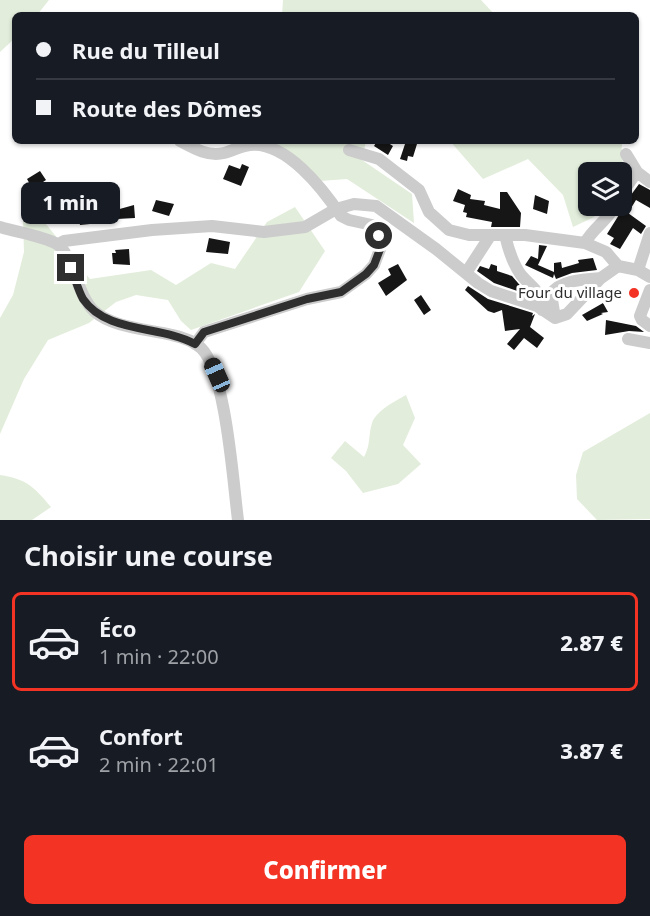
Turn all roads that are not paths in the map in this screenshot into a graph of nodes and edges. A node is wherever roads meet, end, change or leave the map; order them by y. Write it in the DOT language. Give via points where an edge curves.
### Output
graph roads {
  1 [pos="185,144"];
  2 [pos="349,150"];
  3 [pos="626,154"];
  4 [pos="637,172"];
  5 [pos="632,179"];
  6 [pos="650,183"];
  7 [pos="336,209"];
  8 [pos="610,216"];
  9 [pos="0,227"];
  10 [pos="650,233"];
  11 [pos="505,235"];
  12 [pos="490,236"];
  13 [pos="585,243"];
  14 [pos="58,244"];
  15 [pos="618,266"];
  16 [pos="466,273"];
  17 [pos="644,273"];
  18 [pos="601,278"];
  19 [pos="650,291"];
  20 [pos="542,310"];
  21 [pos="555,318"];
  22 [pos="650,326"];
  23 [pos="628,339"];
  24 [pos="650,343"];
  25 [pos="195,344"];
  26 [pos="238,520"];
  1 -- 7 [label="street" via="211,154 250,145 267,146 295,162"];
  2 -- 12 [label="street" via="379,159 419,190 429,212 449,230 469,236"];
  3 -- 4 [label="street"];
  4 -- 5 [label="street"];
  4 -- 6 [label="street"];
  7 -- 14 [label="street" via="304,227 264,232 212,226 152,230"];
  7 -- 16 [label="street" via="354,204 376,206"];
  7 -- 25 [label="street" via="349,220 372,225 379,236 380,252 366,274 341,292 204,332"];
  8 -- 13 [label="street"];
  9 -- 14 [label="street"];
  10 -- 17 [label="street"];
  11 -- 12 [label="street"];
  11 -- 13 [label="street"];
  11 -- 20 [label="street" via="521,274 535,286"];
  12 -- 16 [label="street"];
  13 -- 15 [label="street" via="606,252"];
  14 -- 25 [label="street" via="83,298 96,313 112,322"];
  15 -- 17 [label="street"];
  15 -- 18 [label="street"];
  16 -- 20 [label="street" via="491,291"];
  17 -- 19 [label="street"];
  18 -- 21 [label="street" via="567,315"];
  18 -- 21 [label="street" via="580,280 554,290 551,294"];
  19 -- 22 [label="street" via="640,316"];
  20 -- 21 [label="street"];
  23 -- 24 [label="street"];
  25 -- 26 [label="street" via="210,360 219,383"];
}
